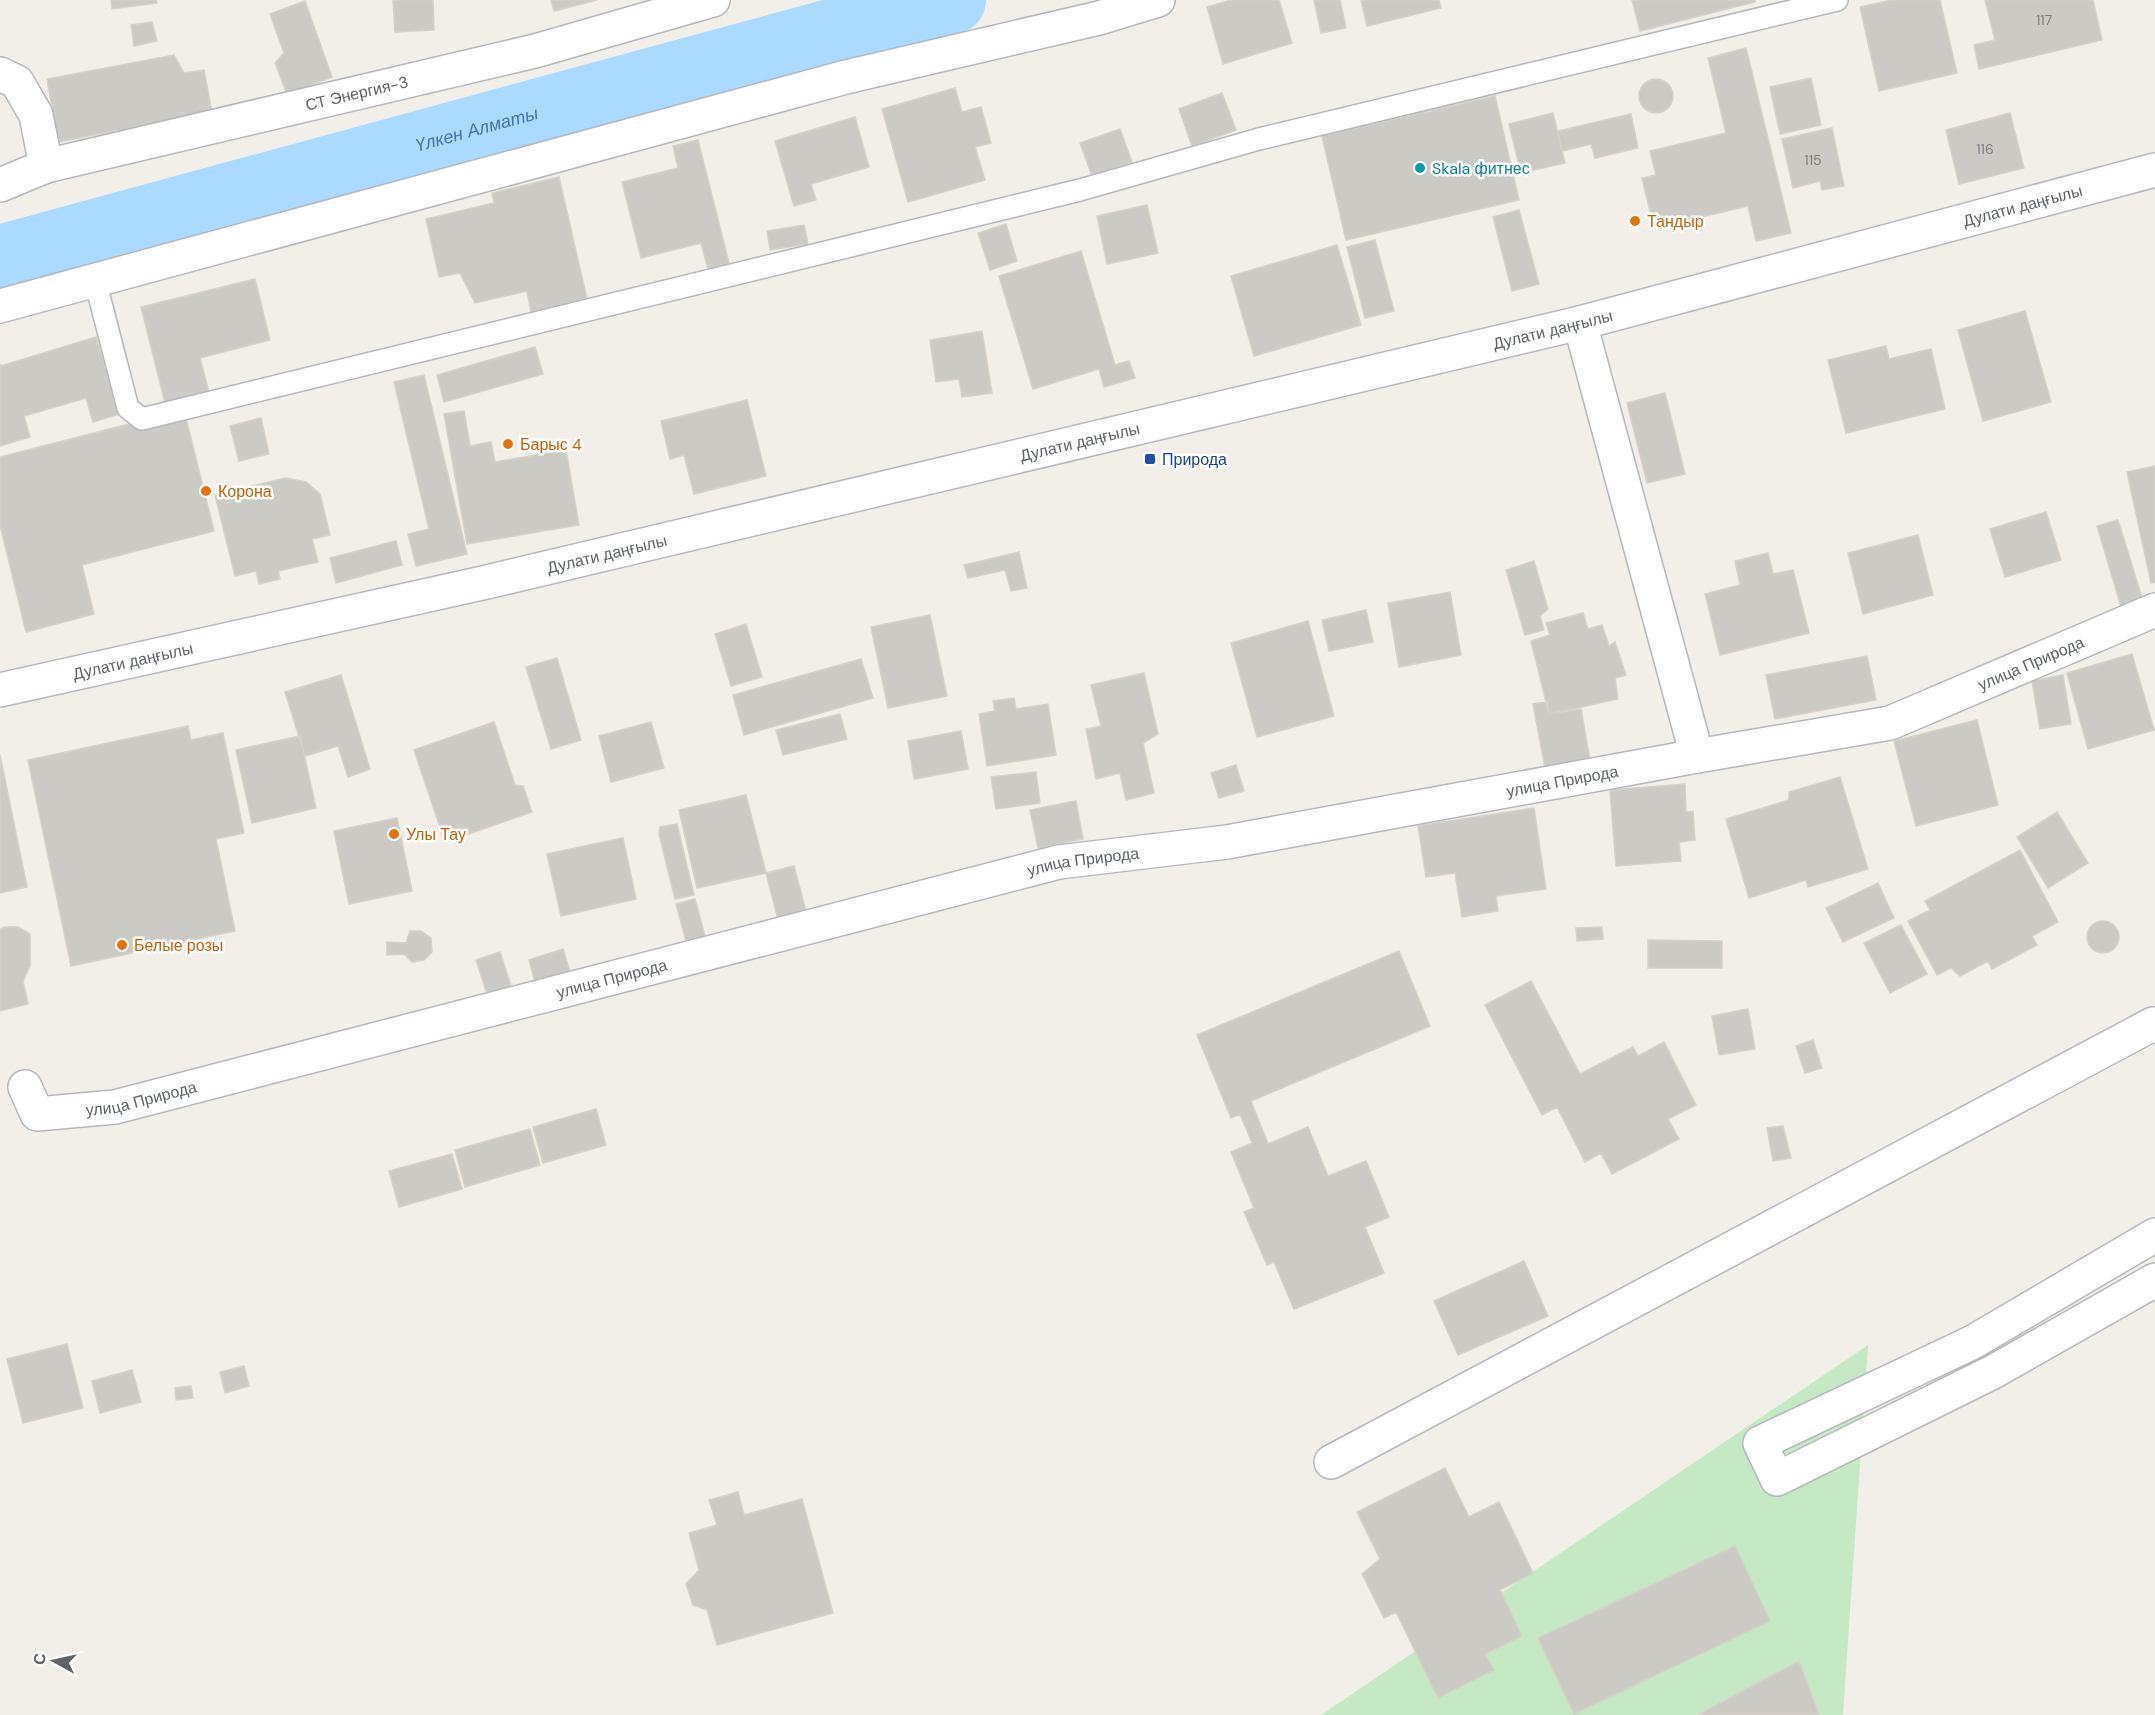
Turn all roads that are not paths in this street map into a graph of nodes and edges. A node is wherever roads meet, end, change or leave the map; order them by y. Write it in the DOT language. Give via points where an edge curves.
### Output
graph roads {
  1 [pos="713,0"];
  2 [pos="1158,0"];
  3 [pos="1837,0"];
  4 [pos="0,74"];
  5 [pos="46,166"];
  6 [pos="2155,170"];
  7 [pos="0,185"];
  8 [pos="94,280"];
  9 [pos="0,306"];
  10 [pos="1580,323"];
  11 [pos="2155,610"];
  12 [pos="0,690"];
  13 [pos="1698,756"];
  14 [pos="2155,1026"];
  15 [pos="25,1087"];
  16 [pos="2155,1235"];
  17 [pos="2155,1280"];
  18 [pos="1331,1462"];
  1 -- 5 [label="street, СТ Энергия-3" via="535,51"];
  2 -- 8 [label="street" via="1099,18 846,77"];
  3 -- 8 [label="lane" via="1259,139 1080,190 142,419 128,408"];
  4 -- 5 [label="street" via="16,82 36,115"];
  5 -- 7 [label="street, СТ Энергия-3"];
  6 -- 10 [label="street, Дулати даңғылы"];
  8 -- 9 [label="street"];
  10 -- 12 [label="street, Дулати даңғылы" via="487,582"];
  10 -- 13 [label="street"];
  11 -- 13 [label="street, улица Природа" via="1890,723"];
  13 -- 15 [label="street, улица Природа" via="1227,842 1059,862 115,1107 37,1114"];
  14 -- 18 [label="street"];
  16 -- 17 [label="street" via="1973,1342 1760,1443 1777,1479 1993,1372"];
}
